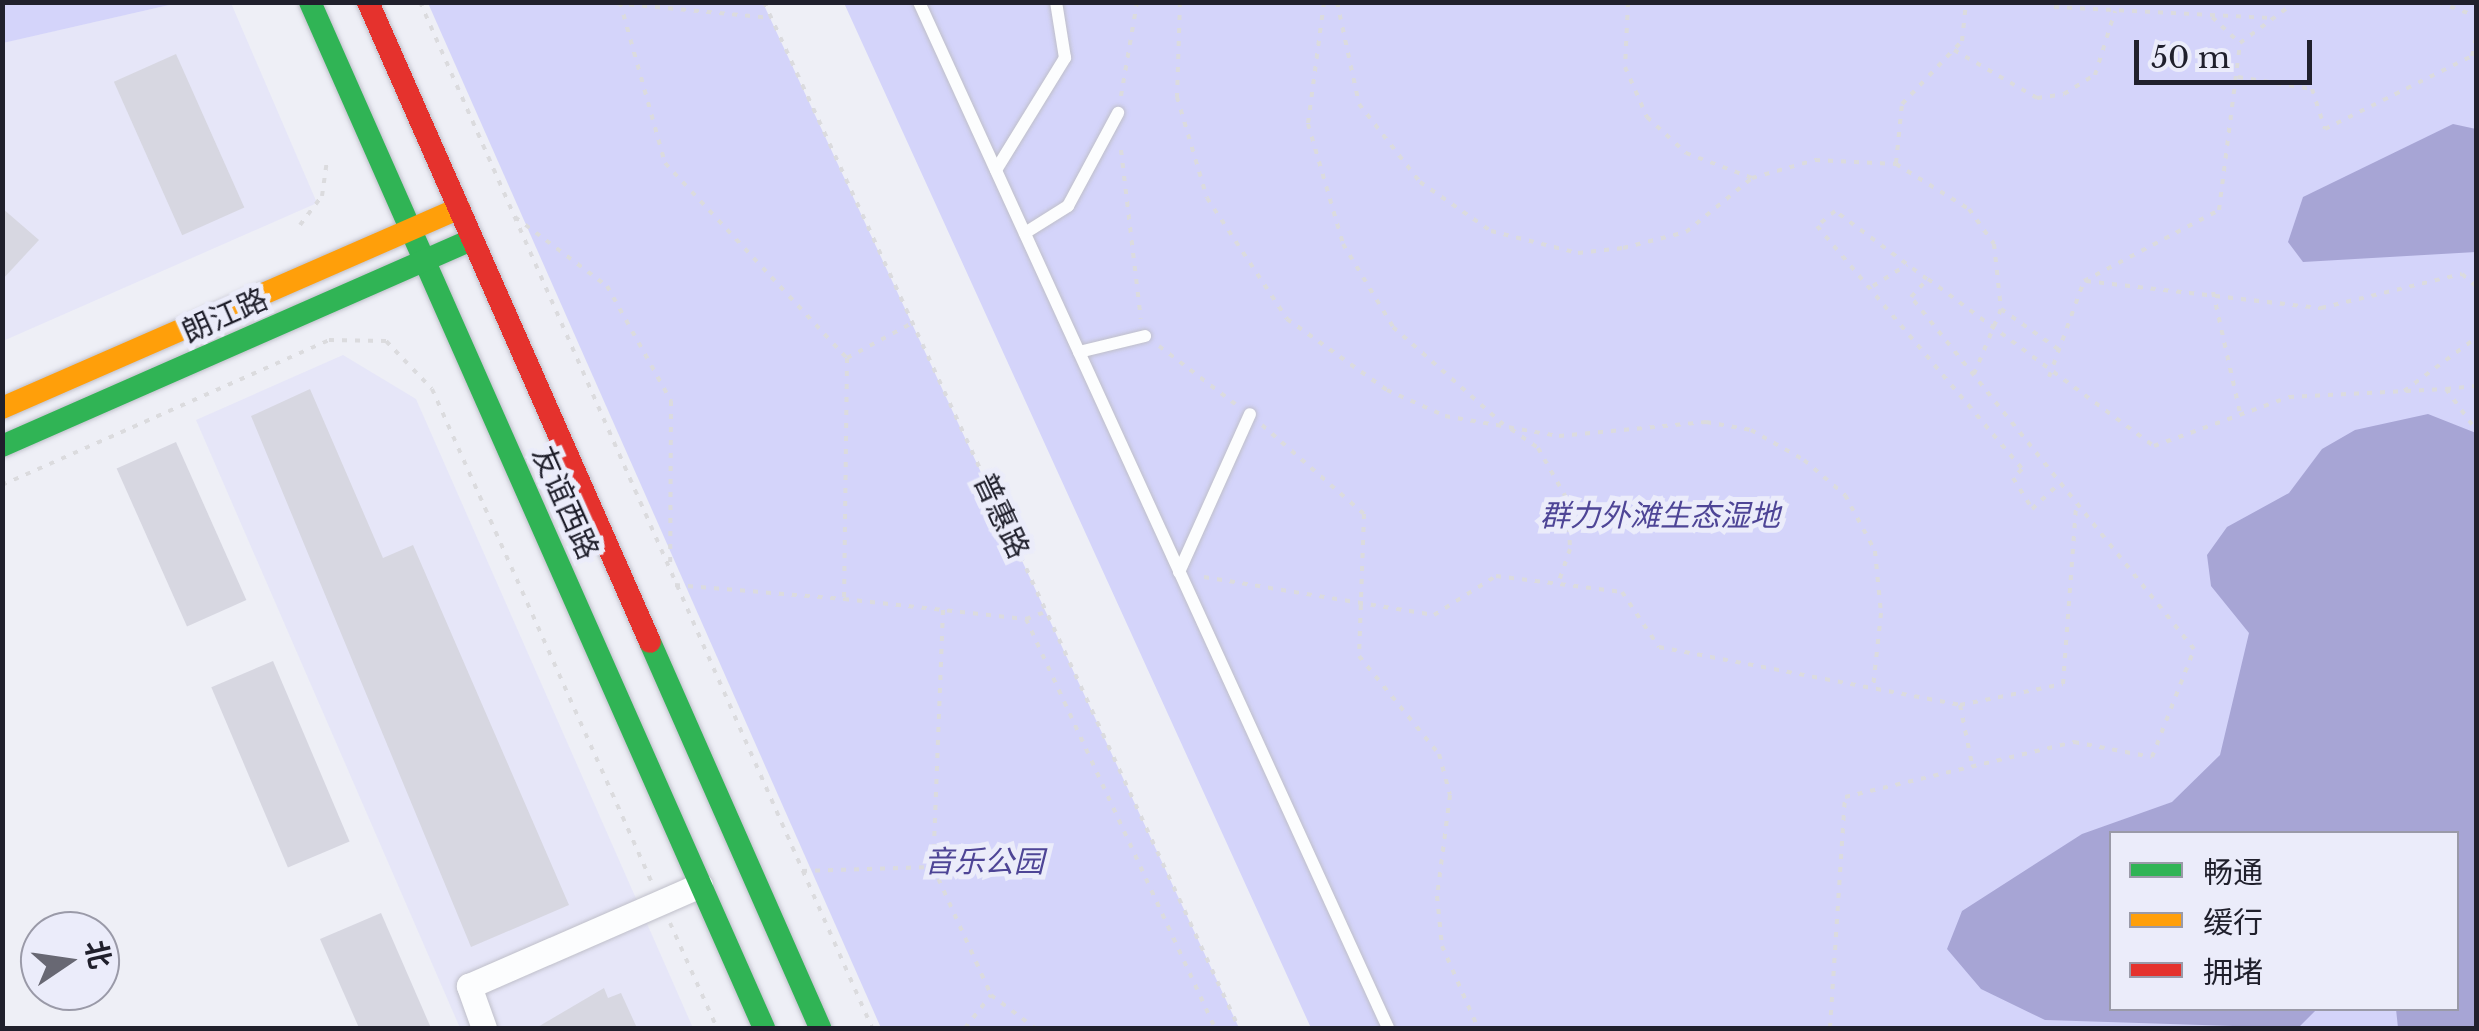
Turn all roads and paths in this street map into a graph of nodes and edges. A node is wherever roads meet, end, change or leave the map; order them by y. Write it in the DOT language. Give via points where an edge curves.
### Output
graph roads {
  1 [pos="310,2"];
  2 [pos="368,2"];
  3 [pos="420,2"];
  4 [pos="602,2"];
  5 [pos="764,2"];
  6 [pos="920,2"];
  7 [pos="1056,2"];
  8 [pos="1138,2"];
  9 [pos="1180,2"];
  10 [pos="1324,2"];
  11 [pos="1338,2"];
  12 [pos="1628,2"];
  13 [pos="1966,2"];
  14 [pos="2295,2"];
  15 [pos="2438,2"];
  16 [pos="620,4"];
  17 [pos="2054,7"];
  18 [pos="2114,11"];
  19 [pos="2476,16"];
  20 [pos="2212,17"];
  21 [pos="770,18"];
  22 [pos="2270,18"];
  23 [pos="2476,38"];
  24 [pos="2240,43"];
  25 [pos="1954,50"];
  26 [pos="2236,77"];
  27 [pos="1118,113"];
  28 [pos="327,161"];
  29 [pos="1896,164"];
  30 [pos="996,170"];
  31 [pos="1752,178"];
  32 [pos="459,208"];
  33 [pos="511,214"];
  34 [pos="300,225"];
  35 [pos="410,228"];
  36 [pos="1025,234"];
  37 [pos="472,240"];
  38 [pos="424,261"];
  39 [pos="1907,265"];
  40 [pos="1928,279"];
  41 [pos="2084,281"];
  42 [pos="1872,286"];
  43 [pos="2476,286"];
  44 [pos="2213,292"];
  45 [pos="2001,309"];
  46 [pos="912,323"];
  47 [pos="1989,329"];
  48 [pos="1145,336"];
  49 [pos="2476,338"];
  50 [pos="1079,352"];
  51 [pos="2061,352"];
  52 [pos="848,358"];
  53 [pos="1974,374"];
  54 [pos="2049,377"];
  55 [pos="2476,386"];
  56 [pos="2446,389"];
  57 [pos="2404,391"];
  58 [pos="2,408"];
  59 [pos="2240,413"];
  60 [pos="1250,414"];
  61 [pos="1508,427"];
  62 [pos="2476,430"];
  63 [pos="2,446"];
  64 [pos="2059,484"];
  65 [pos="2,485"];
  66 [pos="2076,506"];
  67 [pos="1179,572"];
  68 [pos="670,574"];
  69 [pos="1558,584"];
  70 [pos="675,585"];
  71 [pos="844,599"];
  72 [pos="1356,605"];
  73 [pos="943,610"];
  74 [pos="1046,612"];
  75 [pos="1026,619"];
  76 [pos="1873,688"];
  77 [pos="1960,705"];
  78 [pos="1972,766"];
  79 [pos="933,867"];
  80 [pos="802,871"];
  81 [pos="700,885"];
  82 [pos="660,903"];
  83 [pos="991,995"];
  84 [pos="484,1028"];
  85 [pos="716,1028"];
  86 [pos="764,1028"];
  87 [pos="820,1028"];
  88 [pos="872,1028"];
  89 [pos="964,1028"];
  90 [pos="1035,1028"];
  91 [pos="1215,1028"];
  92 [pos="1239,1028"];
  93 [pos="1388,1028"];
  94 [pos="1478,1028"];
  95 [pos="1830,1028"];
  1 -- 35 [label="main road, 友谊西路"];
  2 -- 32 [label="main road, 友谊西路"];
  3 -- 33 [label="path"];
  4 -- 16 [label="path"];
  5 -- 21 [label="path, 普惠路"];
  6 -- 30 [label="lane"];
  7 -- 30 [label="lane" via="1066,58"];
  8 -- 27 [label="path"];
  9 -- 61 [label="path" via="1177,97 1206,198 1286,319 1387,390 1445,416"];
  10 -- 61 [label="path" via="1308,124 1338,232 1393,327"];
  11 -- 31 [label="path" via="1360,104 1420,182 1491,232 1578,253 1656,242 1686,232"];
  12 -- 31 [label="path" via="1624,67 1647,118 1686,153"];
  13 -- 25 [label="path"];
  14 -- 22 [label="path"];
  15 -- 19 [label="path"];
  16 -- 21 [label="path"];
  16 -- 52 [label="path" via="665,163"];
  17 -- 18 [label="path"];
  18 -- 20 [label="path"];
  18 -- 25 [label="path" via="2095,75 2064,94 2038,98"];
  20 -- 22 [label="path"];
  20 -- 24 [label="path"];
  21 -- 46 [label="path, 普惠路"];
  22 -- 24 [label="path"];
  23 -- 26 [label="path" via="2472,56 2325,130 2312,90"];
  24 -- 26 [label="path"];
  25 -- 29 [label="path" via="1902,104"];
  26 -- 41 [label="path" via="2219,210"];
  27 -- 36 [label="lane" via="1068,206"];
  27 -- 48 [label="path" via="1127,247"];
  28 -- 34 [label="path" via="322,196"];
  29 -- 31 [label="path" via="1816,160"];
  29 -- 45 [label="path" via="1969,209 1994,244"];
  30 -- 36 [label="lane"];
  32 -- 35 [label="main road, 朗江路"];
  32 -- 37 [label="main road, 友谊西路"];
  33 -- 68 [label="path"];
  33 -- 68 [label="path" via="606,286 671,401"];
  35 -- 38 [label="main road, 友谊西路"];
  35 -- 58 [label="main road, 朗江路"];
  36 -- 50 [label="lane"];
  37 -- 38 [label="main road, 朗江路"];
  37 -- 87 [label="main road, 友谊西路"];
  38 -- 63 [label="main road, 朗江路"];
  38 -- 81 [label="main road, 友谊西路"];
  39 -- 40 [label="path"];
  39 -- 42 [label="path"];
  39 -- 42 [label="path" via="1835,211 1817,226"];
  40 -- 47 [label="path"];
  40 -- 53 [label="path" via="1911,297"];
  41 -- 44 [label="path"];
  41 -- 51 [label="path"];
  42 -- 64 [label="path" via="2022,469 2014,478 2032,508"];
  43 -- 44 [label="path" via="2462,274 2321,308"];
  44 -- 59 [label="path"];
  45 -- 47 [label="path"];
  45 -- 51 [label="path"];
  46 -- 52 [label="path"];
  46 -- 74 [label="path, 普惠路"];
  47 -- 53 [label="path"];
  47 -- 54 [label="path"];
  48 -- 50 [label="lane"];
  48 -- 60 [label="path"];
  49 -- 57 [label="path"];
  50 -- 67 [label="lane"];
  51 -- 54 [label="path"];
  52 -- 71 [label="path"];
  53 -- 64 [label="path"];
  54 -- 59 [label="path" via="2154,446"];
  55 -- 56 [label="path"];
  56 -- 57 [label="path"];
  56 -- 62 [label="path"];
  57 -- 59 [label="path" via="2289,397"];
  60 -- 67 [label="lane"];
  60 -- 72 [label="path" via="1364,514"];
  61 -- 69 [label="path" via="1538,448 1568,501 1570,549"];
  61 -- 76 [label="path" via="1559,436 1706,422 1751,430 1804,460 1845,495 1875,551 1881,613"];
  64 -- 66 [label="path"];
  65 -- 82 [label="path" via="329,340 386,341 432,389"];
  66 -- 77 [label="path" via="2063,684"];
  66 -- 78 [label="path" via="2194,650 2152,757 2074,742"];
  67 -- 72 [label="path"];
  67 -- 93 [label="lane"];
  68 -- 70 [label="path"];
  69 -- 72 [label="path" via="1496,576 1434,615"];
  69 -- 76 [label="path" via="1622,592 1659,647"];
  70 -- 71 [label="path"];
  70 -- 80 [label="path"];
  71 -- 73 [label="path"];
  72 -- 94 [label="path" via="1368,678 1428,735 1442,764 1450,814 1440,933 1448,971"];
  73 -- 75 [label="path"];
  73 -- 79 [label="path"];
  74 -- 75 [label="path"];
  74 -- 92 [label="path, 普惠路"];
  75 -- 91 [label="path"];
  76 -- 77 [label="path"];
  77 -- 78 [label="path"];
  78 -- 95 [label="path" via="1844,797"];
  79 -- 80 [label="path"];
  79 -- 83 [label="path"];
  80 -- 88 [label="path"];
  81 -- 82 [label="street"];
  81 -- 86 [label="main road, 友谊西路"];
  82 -- 84 [label="street" via="469,986"];
  82 -- 85 [label="path"];
  83 -- 89 [label="path"];
  83 -- 90 [label="path"];
}
